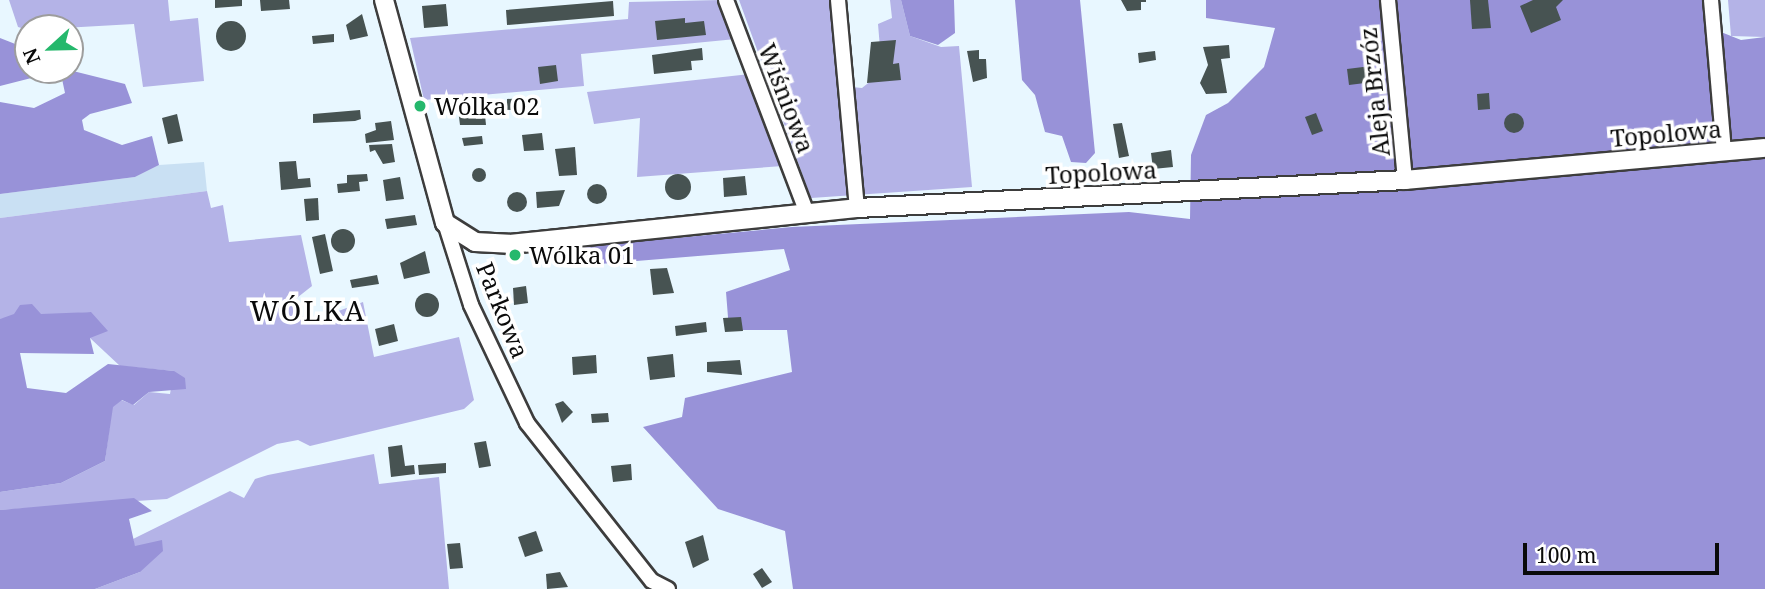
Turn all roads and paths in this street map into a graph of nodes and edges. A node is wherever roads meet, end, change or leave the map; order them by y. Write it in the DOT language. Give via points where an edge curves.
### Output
graph roads {
  1 [pos="384,0"];
  2 [pos="726,0"];
  3 [pos="838,0"];
  4 [pos="1388,0"];
  5 [pos="1712,0"];
  6 [pos="1765,148"];
  7 [pos="1724,152"];
  8 [pos="1405,180"];
  9 [pos="857,208"];
  10 [pos="806,211"];
  11 [pos="445,223"];
  12 [pos="668,589"];
  1 -- 11 [label="street, Parkowa"];
  2 -- 10 [label="street, Wiśniowa"];
  3 -- 9 [label="street"];
  4 -- 8 [label="street, Aleja Brzóz"];
  5 -- 7 [label="street"];
  6 -- 7 [label="street, Topolowa"];
  7 -- 8 [label="street, Topolowa"];
  8 -- 9 [label="street, Topolowa"];
  9 -- 10 [label="street, Topolowa"];
  10 -- 11 [label="street, Topolowa" via="509,244 475,242"];
  11 -- 12 [label="street, Parkowa" via="471,305 527,424 652,581"];
}
